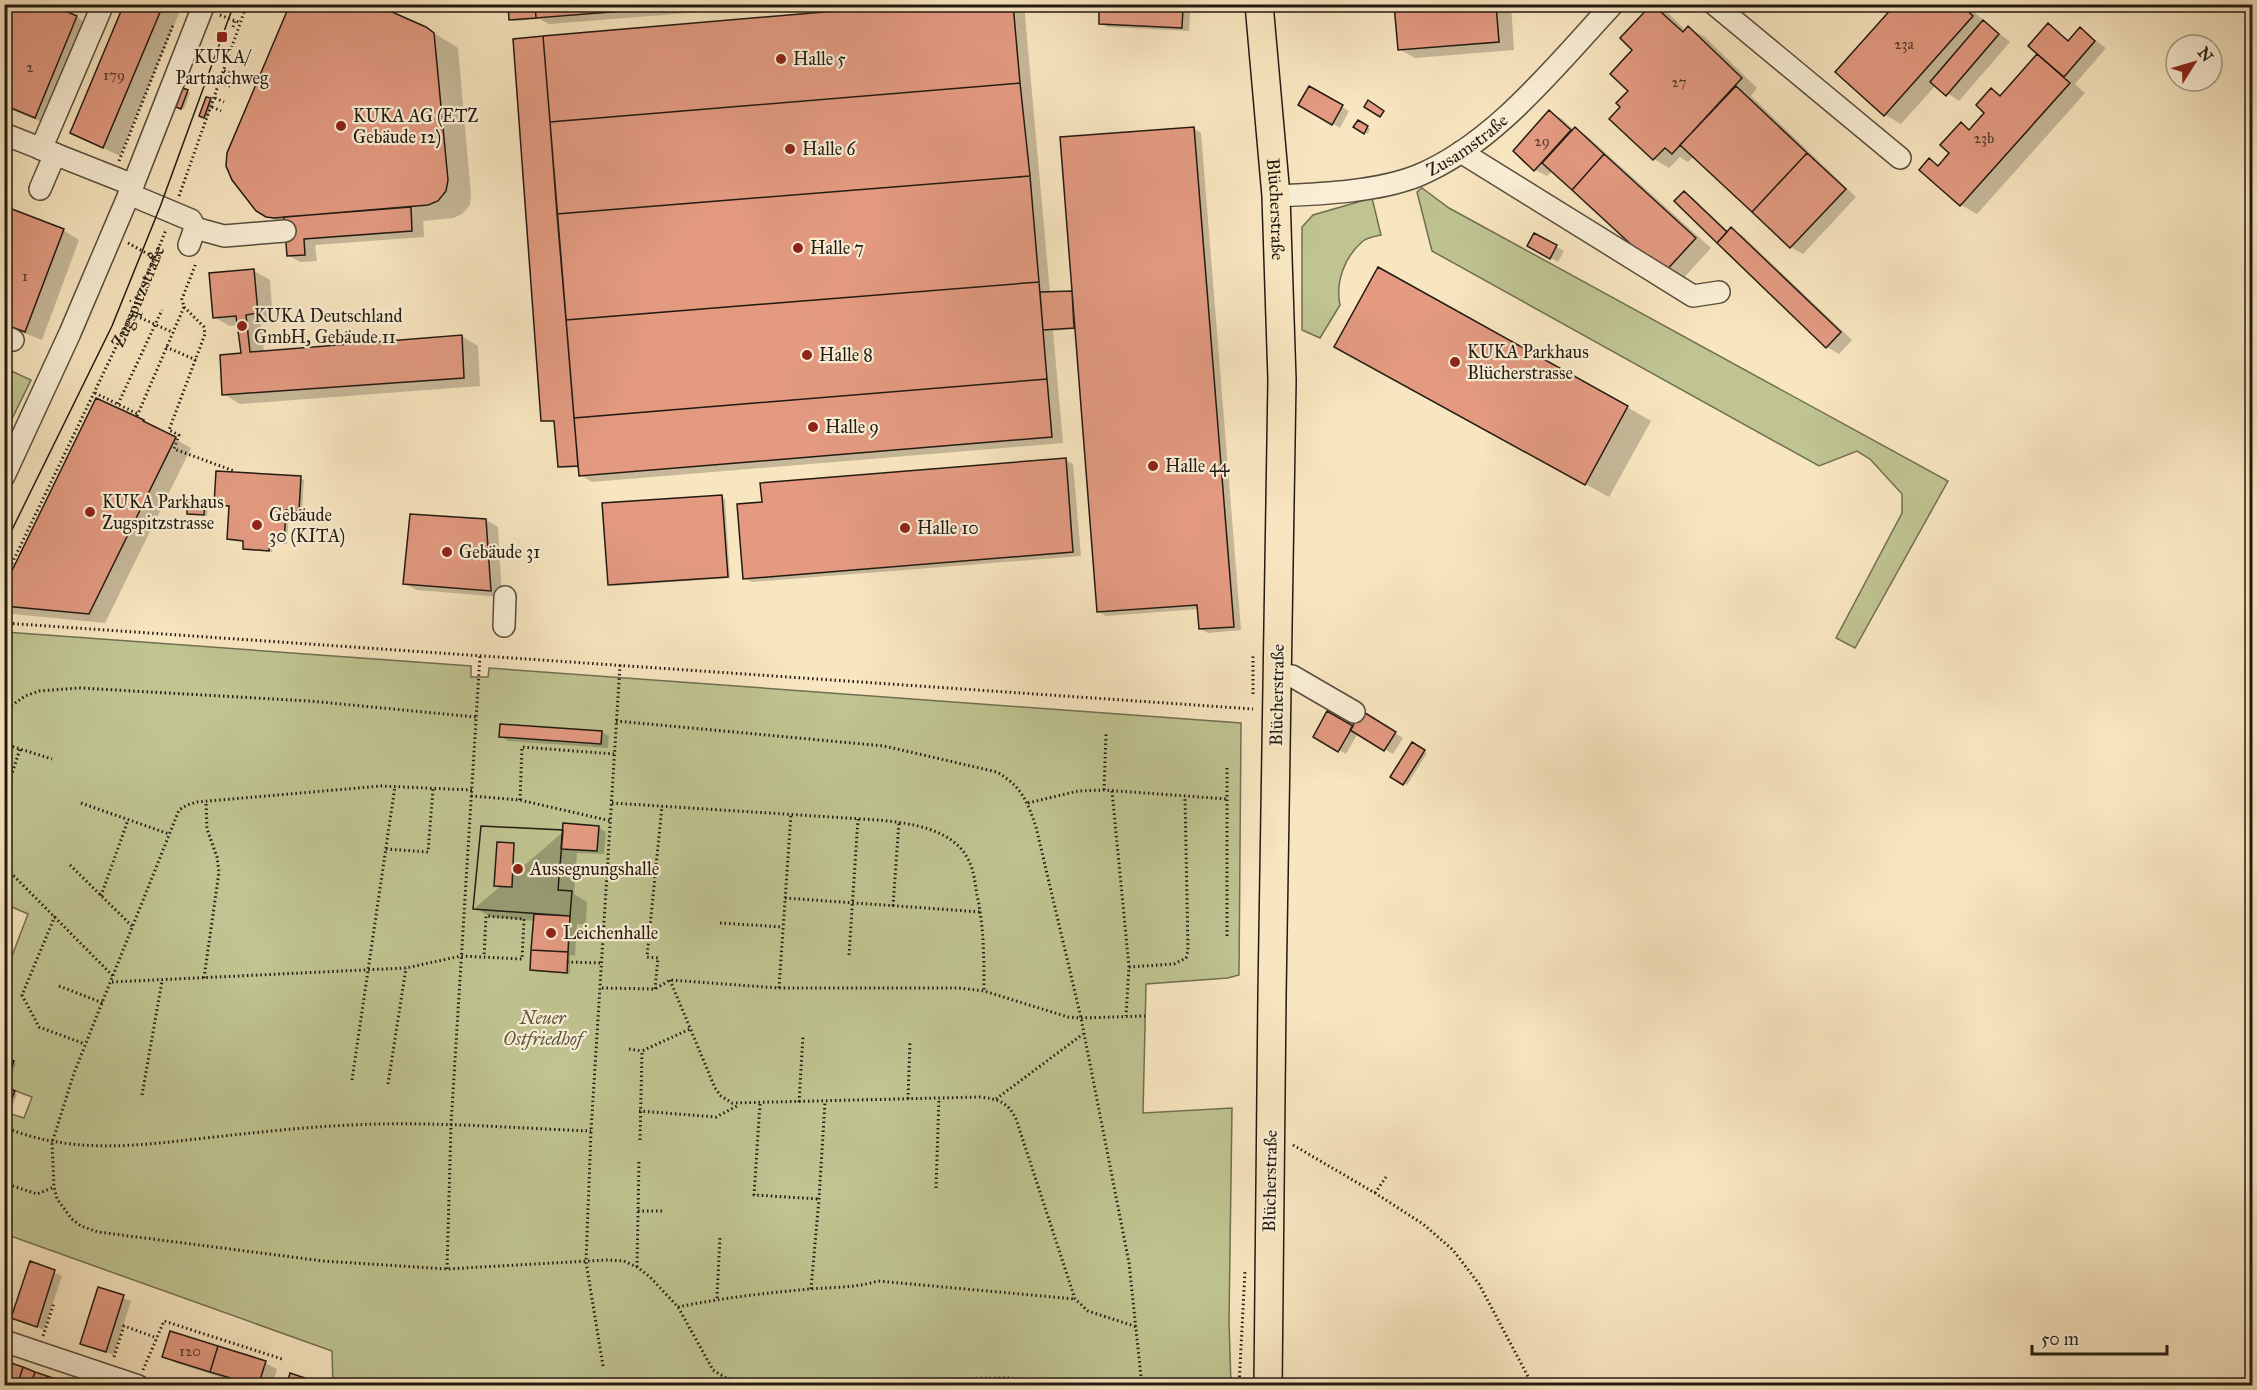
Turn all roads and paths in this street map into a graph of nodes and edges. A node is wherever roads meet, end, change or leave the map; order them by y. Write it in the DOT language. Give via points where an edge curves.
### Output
graph roads {
  1 [pos="103,4"];
  2 [pos="247,4"];
  3 [pos="1259,4"];
  4 [pos="1613,4"];
  5 [pos="1714,4"];
  6 [pos="209,9"];
  7 [pos="235,20"];
  8 [pos="174,22"];
  9 [pos="241,23"];
  10 [pos="233,27"];
  11 [pos="224,71"];
  12 [pos="234,74"];
  13 [pos="220,83"];
  14 [pos="230,86"];
  15 [pos="215,98"];
  16 [pos="224,102"];
  17 [pos="212,107"];
  18 [pos="221,111"];
  19 [pos="4,134"];
  20 [pos="48,151"];
  21 [pos="1461,152"];
  22 [pos="1900,158"];
  23 [pos="112,177"];
  24 [pos="40,189"];
  25 [pos="131,190"];
  26 [pos="1276,195"];
  27 [pos="173,212"];
  28 [pos="285,231"];
  29 [pos="197,235"];
  30 [pos="1719,292"];
  31 [pos="184,307"];
  32 [pos="162,310"];
  33 [pos="132,314"];
  34 [pos="155,324"];
  35 [pos="172,332"];
  36 [pos="166,347"];
  37 [pos="196,360"];
  38 [pos="95,393"];
  39 [pos="118,404"];
  40 [pos="234,471"];
  41 [pos="4,476"];
  42 [pos="4,580"];
  43 [pos="505,597"];
  44 [pos="4,622"];
  45 [pos="504,626"];
  46 [pos="480,655"];
  47 [pos="620,665"];
  48 [pos="1278,675"];
  49 [pos="1253,709"];
  50 [pos="4,711"];
  51 [pos="1354,712"];
  52 [pos="476,717"];
  53 [pos="616,721"];
  54 [pos="1106,734"];
  55 [pos="4,744"];
  56 [pos="20,749"];
  57 [pos="614,754"];
  58 [pos="52,759"];
  59 [pos="1227,768"];
  60 [pos="395,786"];
  61 [pos="433,788"];
  62 [pos="472,790"];
  63 [pos="1104,790"];
  64 [pos="1112,791"];
  65 [pos="471,796"];
  66 [pos="1185,796"];
  67 [pos="4,798"];
  68 [pos="1227,799"];
  69 [pos="520,800"];
  70 [pos="206,801"];
  71 [pos="81,803"];
  72 [pos="612,803"];
  73 [pos="1028,803"];
  74 [pos="662,806"];
  75 [pos="791,814"];
  76 [pos="858,819"];
  77 [pos="128,820"];
  78 [pos="611,820"];
  79 [pos="898,822"];
  80 [pos="169,834"];
  81 [pos="386,849"];
  82 [pos="70,865"];
  83 [pos="4,866"];
  84 [pos="101,896"];
  85 [pos="785,898"];
  86 [pos="852,903"];
  87 [pos="893,906"];
  88 [pos="981,912"];
  89 [pos="55,916"];
  90 [pos="720,923"];
  91 [pos="783,927"];
  92 [pos="133,928"];
  93 [pos="1227,936"];
  94 [pos="849,955"];
  95 [pos="461,956"];
  96 [pos="484,957"];
  97 [pos="567,962"];
  98 [pos="602,963"];
  99 [pos="1129,967"];
  100 [pos="406,968"];
  101 [pos="368,970"];
  102 [pos="114,977"];
  103 [pos="204,978"];
  104 [pos="670,980"];
  105 [pos="162,981"];
  106 [pos="112,982"];
  107 [pos="59,986"];
  108 [pos="602,988"];
  109 [pos="655,988"];
  110 [pos="779,988"];
  111 [pos="984,991"];
  112 [pos="103,1003"];
  113 [pos="1126,1016"];
  114 [pos="1145,1016"];
  115 [pos="1081,1018"];
  116 [pos="690,1029"];
  117 [pos="1083,1034"];
  118 [pos="803,1036"];
  119 [pos="910,1041"];
  120 [pos="85,1044"];
  121 [pos="629,1049"];
  122 [pos="642,1051"];
  123 [pos="352,1080"];
  124 [pos="388,1084"];
  125 [pos="142,1095"];
  126 [pos="939,1098"];
  127 [pos="996,1098"];
  128 [pos="908,1099"];
  129 [pos="799,1102"];
  130 [pos="825,1102"];
  131 [pos="760,1104"];
  132 [pos="738,1105"];
  133 [pos="639,1111"];
  134 [pos="451,1125"];
  135 [pos="4,1127"];
  136 [pos="591,1131"];
  137 [pos="1270,1133"];
  138 [pos="640,1140"];
  139 [pos="52,1143"];
  140 [pos="639,1160"];
  141 [pos="1386,1177"];
  142 [pos="4,1183"];
  143 [pos="54,1187"];
  144 [pos="936,1188"];
  145 [pos="1375,1193"];
  146 [pos="819,1199"];
  147 [pos="638,1210"];
  148 [pos="662,1211"];
  149 [pos="720,1237"];
  150 [pos="586,1262"];
  151 [pos="637,1267"];
  152 [pos="447,1269"];
  153 [pos="811,1289"];
  154 [pos="717,1299"];
  155 [pos="1075,1299"];
  156 [pos="54,1303"];
  157 [pos="678,1307"];
  158 [pos="1137,1327"];
  159 [pos="157,1338"];
  160 [pos="4,1341"];
  161 [pos="38,1352"];
  162 [pos="282,1359"];
  163 [pos="603,1366"];
  164 [pos="107,1375"];
  165 [pos="137,1385"];
  166 [pos="1038,1386"];
  167 [pos="1142,1386"];
  168 [pos="1268,1386"];
  169 [pos="1533,1386"];
  1 -- 20 [label="street"];
  2 -- 9 [label="path, Zugspitzstraße"];
  3 -- 26 [label="main road, Blücherstraße"];
  4 -- 21 [label="street, Zusamstraße" via="1517,106"];
  5 -- 22 [label="street"];
  6 -- 7 [label="path"];
  6 -- 25 [label="street"];
  7 -- 9 [label="path"];
  7 -- 10 [label="path"];
  8 -- 23 [label="path"];
  9 -- 11 [label="path, Zugspitzstraße"];
  11 -- 12 [label="path"];
  11 -- 13 [label="path, Zugspitzstraße"];
  13 -- 14 [label="path"];
  13 -- 15 [label="path, Zugspitzstraße"];
  15 -- 16 [label="path"];
  15 -- 17 [label="path, Zugspitzstraße"];
  17 -- 18 [label="path"];
  17 -- 27 [label="path, Zugspitzstraße"];
  19 -- 20 [label="street"];
  20 -- 23 [label="street"];
  20 -- 24 [label="street"];
  21 -- 26 [label="street, Zusamstraße" via="1441,165 1395,183"];
  21 -- 30 [label="street" via="1693,296"];
  23 -- 25 [label="street"];
  25 -- 27 [label="street"];
  25 -- 41 [label="street"];
  26 -- 48 [label="main road, Blücherstraße" via="1282,380"];
  27 -- 29 [label="street" via="190,220"];
  27 -- 33 [label="path, Zugspitzstraße"];
  28 -- 29 [label="street"];
  29 -- 31 [label="path" via="182,299"];
  31 -- 35 [label="path"];
  31 -- 37 [label="path" via="204,327"];
  32 -- 34 [label="path"];
  33 -- 34 [label="path"];
  33 -- 38 [label="path, Zugspitzstraße"];
  34 -- 35 [label="path"];
  34 -- 39 [label="path"];
  35 -- 36 [label="path"];
  36 -- 37 [label="path"];
  36 -- 39 [label="path" via="137,415"];
  37 -- 40 [label="path" via="169,430 179,435 174,449"];
  38 -- 39 [label="path"];
  38 -- 42 [label="path, Zugspitzstraße"];
  43 -- 45 [label="street"];
  44 -- 46 [label="path"];
  46 -- 47 [label="path"];
  46 -- 52 [label="path"];
  47 -- 49 [label="path"];
  47 -- 53 [label="path"];
  48 -- 51 [label="street" via="1292,676"];
  48 -- 137 [label="main road, Blücherstraße"];
  50 -- 52 [label="path" via="39,691 80,688"];
  52 -- 62 [label="path"];
  53 -- 57 [label="path"];
  53 -- 73 [label="path" via="847,741 912,751 997,772 1020,789"];
  54 -- 63 [label="path"];
  55 -- 56 [label="path"];
  56 -- 58 [label="path"];
  56 -- 67 [label="path"];
  57 -- 69 [label="path" via="522,747"];
  57 -- 72 [label="path"];
  59 -- 68 [label="path"];
  60 -- 61 [label="path"];
  60 -- 70 [label="path"];
  60 -- 81 [label="path"];
  61 -- 62 [label="path"];
  61 -- 81 [label="path" via="428,852"];
  62 -- 65 [label="path"];
  63 -- 64 [label="path"];
  63 -- 73 [label="path" via="1078,791"];
  64 -- 66 [label="path"];
  64 -- 99 [label="path"];
  65 -- 69 [label="path"];
  65 -- 95 [label="path"];
  66 -- 68 [label="path"];
  66 -- 99 [label="path" via="1188,951 1186,957 1174,964"];
  68 -- 93 [label="path"];
  69 -- 78 [label="path"];
  70 -- 80 [label="path" via="179,810"];
  70 -- 103 [label="path" via="207,829 219,872"];
  71 -- 77 [label="path"];
  72 -- 74 [label="path"];
  72 -- 78 [label="path"];
  73 -- 115 [label="path"];
  74 -- 75 [label="path"];
  74 -- 109 [label="path" via="646,957 658,958"];
  75 -- 76 [label="path"];
  75 -- 85 [label="path"];
  76 -- 79 [label="path"];
  76 -- 86 [label="path"];
  77 -- 80 [label="path"];
  77 -- 84 [label="path"];
  78 -- 98 [label="path"];
  79 -- 87 [label="path"];
  79 -- 88 [label="path" via="944,836 963,850 972,868"];
  80 -- 92 [label="path"];
  81 -- 101 [label="path"];
  82 -- 84 [label="path"];
  83 -- 89 [label="path"];
  84 -- 92 [label="path"];
  85 -- 86 [label="path"];
  85 -- 91 [label="path"];
  86 -- 87 [label="path"];
  86 -- 94 [label="path"];
  87 -- 88 [label="path"];
  88 -- 111 [label="path"];
  89 -- 102 [label="path"];
  89 -- 120 [label="path" via="21,995 39,1027"];
  90 -- 91 [label="path"];
  91 -- 110 [label="path"];
  92 -- 102 [label="path"];
  95 -- 96 [label="path"];
  95 -- 100 [label="path"];
  95 -- 134 [label="path"];
  96 -- 96 [label="path" via="522,959 525,919 486,916"];
  97 -- 98 [label="path"];
  98 -- 108 [label="path"];
  99 -- 113 [label="path"];
  100 -- 101 [label="path"];
  100 -- 124 [label="path"];
  101 -- 103 [label="path"];
  101 -- 123 [label="path"];
  102 -- 106 [label="path"];
  103 -- 105 [label="path"];
  104 -- 109 [label="path"];
  104 -- 110 [label="path"];
  104 -- 116 [label="path"];
  105 -- 106 [label="path"];
  105 -- 125 [label="path"];
  106 -- 112 [label="path"];
  107 -- 112 [label="path"];
  108 -- 109 [label="path"];
  108 -- 136 [label="path"];
  110 -- 111 [label="path"];
  111 -- 115 [label="path"];
  112 -- 120 [label="path"];
  113 -- 114 [label="path"];
  113 -- 115 [label="path"];
  115 -- 117 [label="path"];
  116 -- 122 [label="path"];
  116 -- 132 [label="path" via="715,1088 727,1101"];
  117 -- 127 [label="path"];
  117 -- 158 [label="path" via="1130,1263"];
  118 -- 129 [label="path"];
  119 -- 128 [label="path"];
  120 -- 139 [label="path"];
  121 -- 122 [label="path"];
  122 -- 133 [label="path"];
  126 -- 127 [label="path"];
  126 -- 128 [label="path"];
  126 -- 144 [label="path"];
  127 -- 155 [label="path" via="1017,1119"];
  128 -- 130 [label="path"];
  129 -- 130 [label="path"];
  129 -- 131 [label="path"];
  130 -- 146 [label="path"];
  131 -- 132 [label="path"];
  131 -- 146 [label="path" via="754,1195"];
  132 -- 133 [label="path" via="716,1117"];
  133 -- 138 [label="path"];
  134 -- 136 [label="path"];
  134 -- 139 [label="path" via="352,1125 118,1146"];
  134 -- 152 [label="path"];
  135 -- 139 [label="path"];
  136 -- 150 [label="path"];
  137 -- 145 [label="path"];
  137 -- 168 [label="main road, Blücherstraße"];
  139 -- 143 [label="path"];
  140 -- 147 [label="path"];
  141 -- 145 [label="path"];
  142 -- 143 [label="path" via="37,1194"];
  143 -- 152 [label="path" via="60,1204 72,1218 98,1232 323,1261"];
  145 -- 169 [label="path" via="1423,1224 1453,1250 1479,1284"];
  146 -- 153 [label="path"];
  147 -- 148 [label="path"];
  147 -- 151 [label="path"];
  149 -- 154 [label="path"];
  150 -- 151 [label="path" via="606,1260"];
  150 -- 152 [label="path"];
  150 -- 163 [label="path"];
  151 -- 157 [label="path"];
  153 -- 154 [label="path"];
  153 -- 155 [label="path" via="858,1287 878,1281"];
  154 -- 157 [label="path"];
  155 -- 158 [label="path" via="1088,1311"];
  156 -- 161 [label="path"];
  157 -- 166 [label="path" via="713,1370 726,1378 1010,1378"];
  158 -- 167 [label="path"];
  159 -- 162 [label="path" via="164,1321"];
  159 -- 164 [label="path" via="124,1326"];
  159 -- 165 [label="path"];
  160 -- 161 [label="street"];
  161 -- 164 [label="street"];
  164 -- 165 [label="street"];
}
